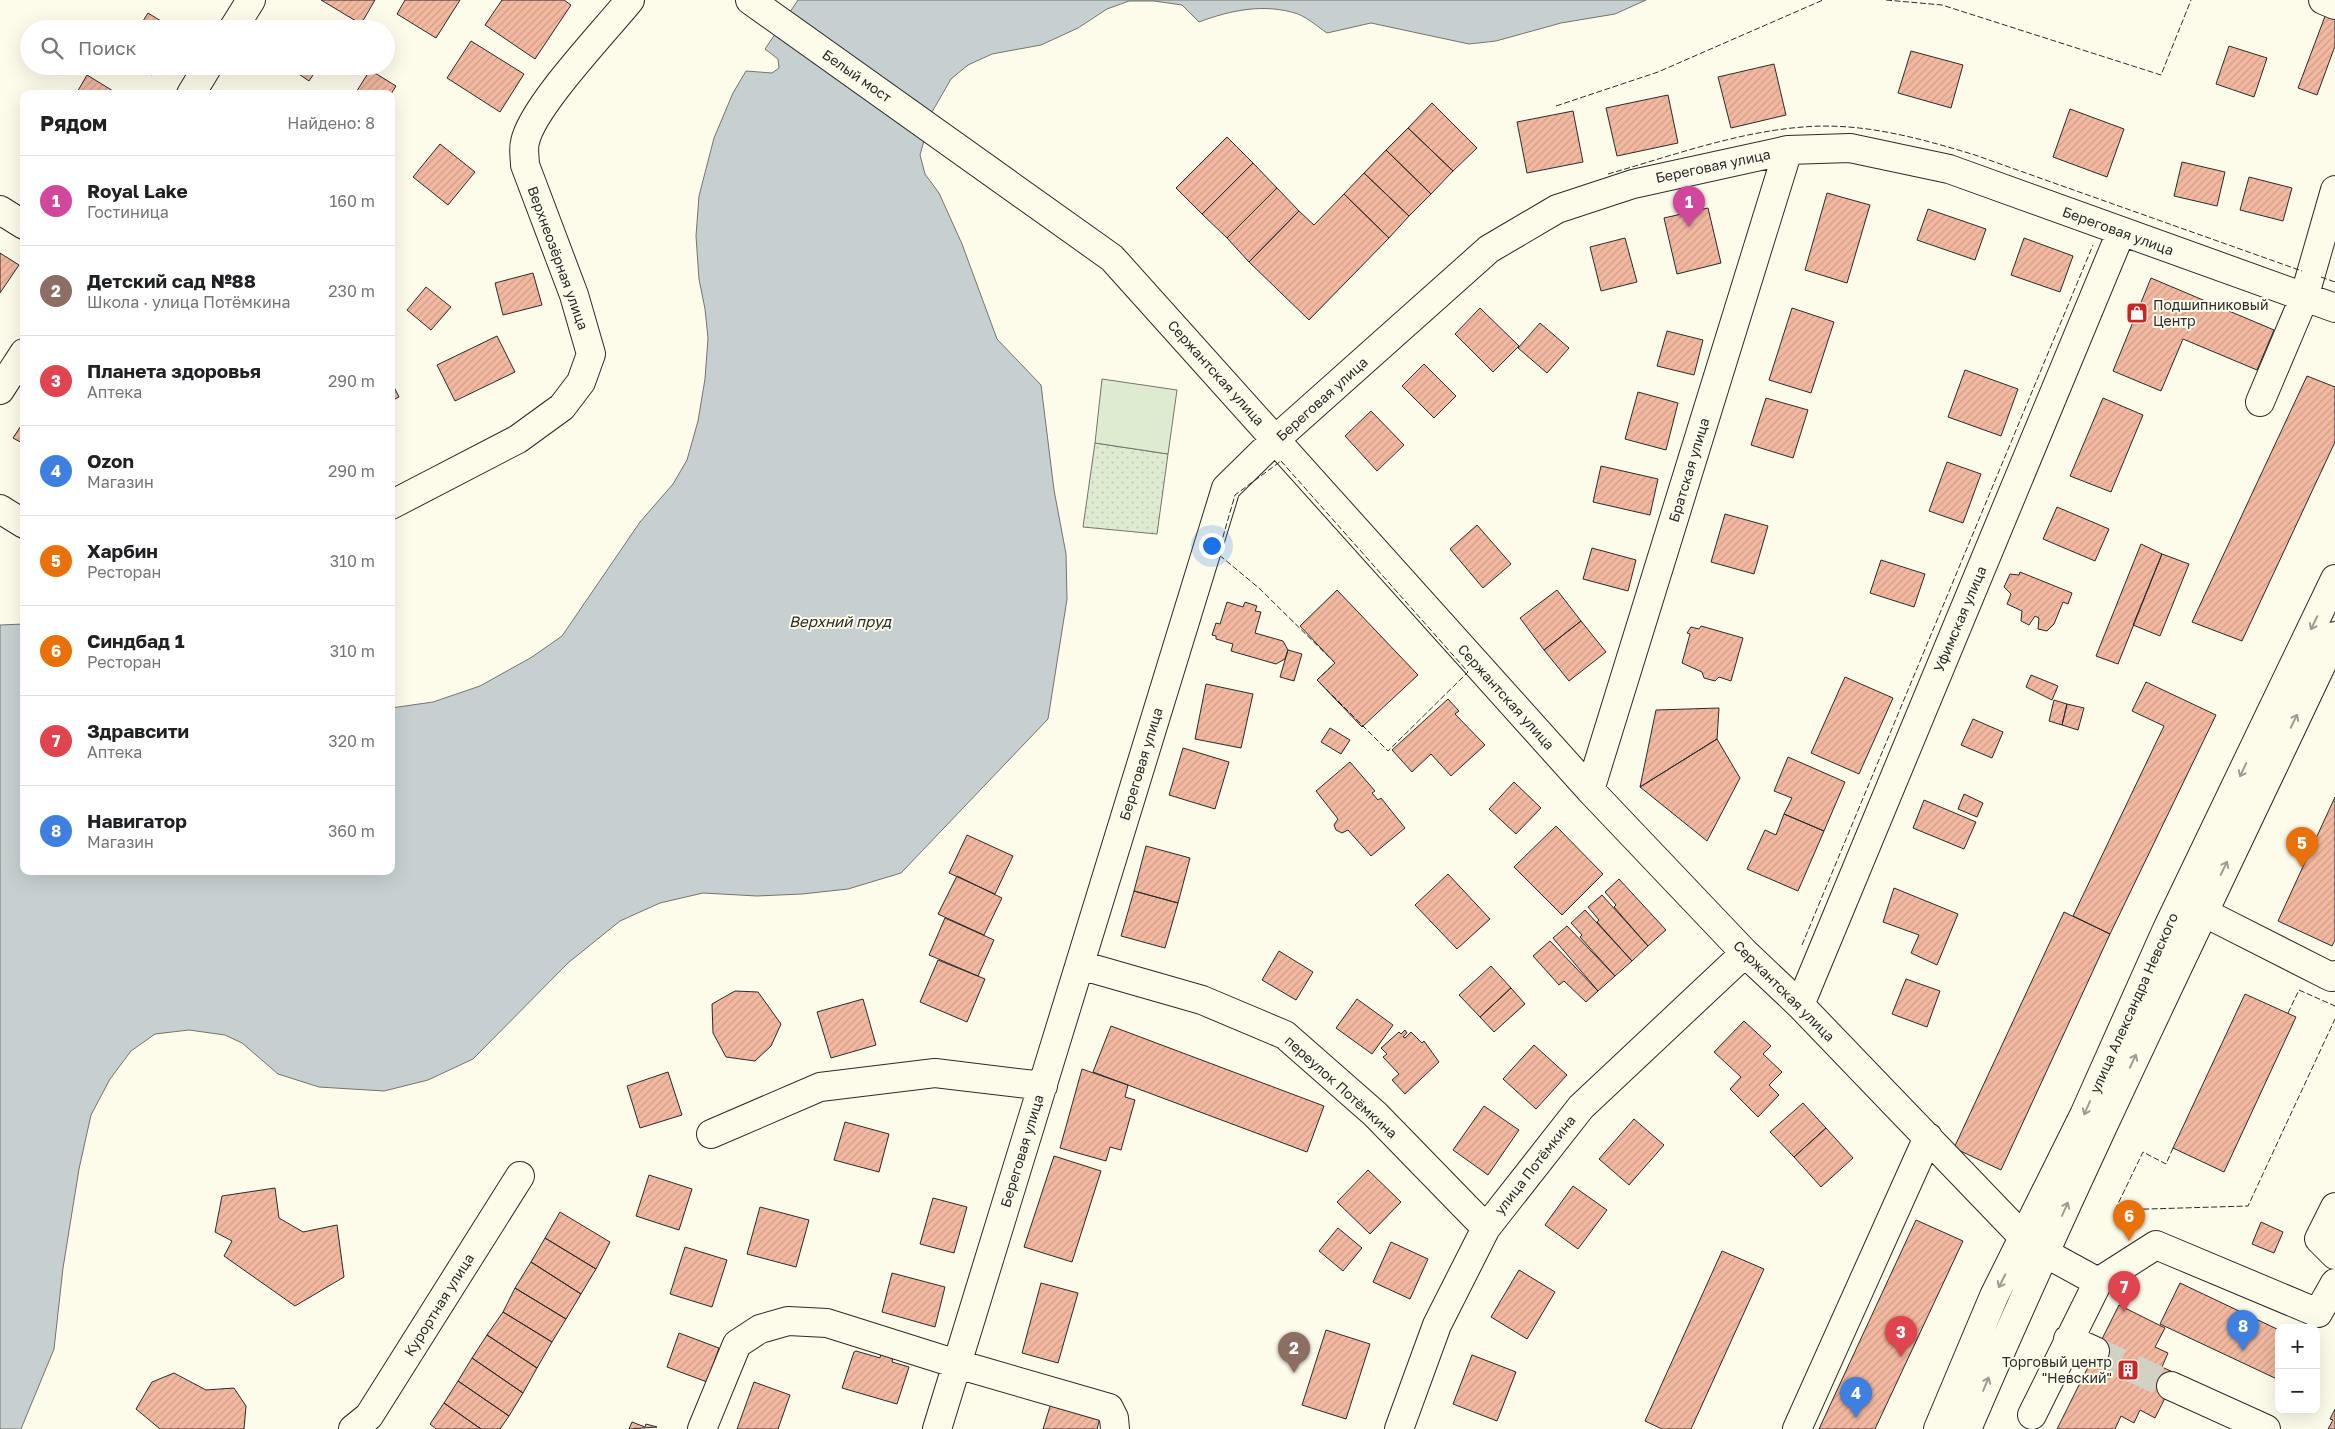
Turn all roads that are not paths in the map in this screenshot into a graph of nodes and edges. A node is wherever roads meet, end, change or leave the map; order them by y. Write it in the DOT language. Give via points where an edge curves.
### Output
graph roads {
  1 [pos="251,0"];
  2 [pos="630,0"];
  3 [pos="2323,0"];
  4 [pos="751,1"];
  5 [pos="2335,5"];
  6 [pos="239,20"];
  7 [pos="203,75"];
  8 [pos="193,90"];
  9 [pos="1788,150"];
  10 [pos="962,151"];
  11 [pos="2335,190"];
  12 [pos="0,210"];
  13 [pos="20,222"];
  14 [pos="2121,232"];
  15 [pos="2304,298"];
  16 [pos="2335,308"];
  17 [pos="20,359"];
  18 [pos="0,390"];
  19 [pos="2260,402"];
  20 [pos="1276,440"];
  21 [pos="395,503"];
  22 [pos="0,509"];
  23 [pos="20,522"];
  24 [pos="2335,580"];
  25 [pos="2335,636"];
  26 [pos="2328,670"];
  27 [pos="1590,790"];
  28 [pos="2203,912"];
  29 [pos="1745,953"];
  30 [pos="1080,965"];
  31 [pos="2335,975"];
  32 [pos="1800,1005"];
  33 [pos="1042,1086"];
  34 [pos="711,1134"];
  35 [pos="1928,1137"];
  36 [pos="520,1176"];
  37 [pos="2335,1207"];
  38 [pos="1486,1228"];
  39 [pos="2035,1246"];
  40 [pos="2335,1255"];
  41 [pos="2098,1282"];
  42 [pos="2335,1283"];
  43 [pos="2068,1339"];
  44 [pos="2096,1351"];
  45 [pos="957,1364"];
  46 [pos="2171,1386"];
  47 [pos="2032,1415"];
  48 [pos="353,1429"];
  49 [pos="702,1429"];
  50 [pos="937,1429"];
  51 [pos="1115,1429"];
  52 [pos="1399,1429"];
  53 [pos="1797,1429"];
  54 [pos="1938,1429"];
  55 [pos="1967,1429"];
  56 [pos="2266,1429"];
  1 -- 6 [label="street"];
  2 -- 21 [label="street, Верхнеозёрная улица" via="549,99 533,122 525,142 525,165 574,296 591,354 581,382 562,407 518,439"];
  3 -- 5 [label="street"];
  4 -- 10 [label="street, Белый мост"];
  7 -- 8 [label="street"];
  9 -- 14 [label="street, Береговая улица" via="1850,148 1949,169"];
  9 -- 20 [label="street, Береговая улица" via="1634,184 1558,209 1489,249"];
  9 -- 27 [label="street, Братская улица"];
  10 -- 20 [label="street, Сержантская улица" via="1112,258"];
  11 -- 15 [label="street"];
  12 -- 13 [label="street"];
  14 -- 15 [label="street, Береговая улица"];
  14 -- 32 [label="street, Уфимская улица"];
  15 -- 16 [label="street, Береговая улица"];
  15 -- 19 [label="street"];
  17 -- 18 [label="street"];
  20 -- 27 [label="street, Сержантская улица"];
  20 -- 30 [label="street, Береговая улица" via="1226,488"];
  22 -- 23 [label="street"];
  24 -- 39 [label="street, улица Александра Невского, one-way" via="2167,929 2084,1115"];
  25 -- 26 [label="street, улица Александра Невского"];
  28 -- 26 [label="street, улица Александра Невского, one-way"];
  27 -- 29 [label="street, Сержантская улица"];
  28 -- 31 [label="street" via="2331,977"];
  39 -- 28 [label="street, улица Александра Невского, one-way"];
  29 -- 32 [label="street, Сержантская улица"];
  29 -- 38 [label="street, улица Потёмкина" via="1581,1106"];
  30 -- 33 [label="street, Береговая улица"];
  30 -- 38 [label="street, переулок Потёмкина" via="1202,1000 1285,1035 1375,1114"];
  32 -- 35 [label="street, Сержантская улица"];
  33 -- 34 [label="street" via="934,1073 820,1087"];
  33 -- 45 [label="street, Береговая улица"];
  35 -- 39 [label="street, Сержантская улица"];
  35 -- 53 [label="street"];
  36 -- 48 [label="street, Курортная улица" via="369,1416"];
  37 -- 40 [label="street" via="2319,1239"];
  38 -- 52 [label="street, улица Потёмкина" via="1437,1325"];
  39 -- 41 [label="street, Сержантская улица" via="2077,1273"];
  39 -- 54 [label="street, улица Александра Невского, one-way" via="1994,1296"];
  55 -- 39 [label="street, улица Александра Невского, one-way"];
  41 -- 42 [label="street" via="2156,1245 2318,1313"];
  41 -- 43 [label="street"];
  43 -- 44 [label="street"];
  43 -- 47 [label="street"];
  45 -- 49 [label="street" via="827,1323 788,1321 760,1329 737,1344"];
  45 -- 50 [label="street, Береговая улица"];
  45 -- 51 [label="street" via="1108,1408 1114,1418"];
  46 -- 56 [label="street"];
}
